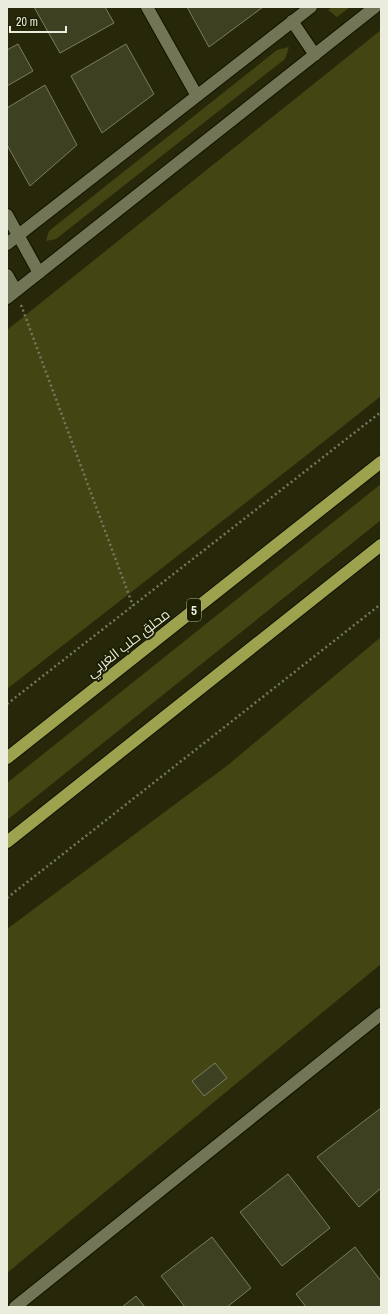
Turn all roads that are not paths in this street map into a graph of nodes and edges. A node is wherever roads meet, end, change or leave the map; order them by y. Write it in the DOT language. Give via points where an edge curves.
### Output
graph roads {
  1 [pos="147,7"];
  2 [pos="310,7"];
  3 [pos="375,7"];
  4 [pos="292,22"];
  5 [pos="315,55"];
  6 [pos="197,96"];
  7 [pos="7,215"];
  8 [pos="19,235"];
  9 [pos="7,244"];
  10 [pos="39,273"];
  11 [pos="7,275"];
  12 [pos="12,295"];
  13 [pos="381,462"];
  14 [pos="381,546"];
  15 [pos="7,758"];
  16 [pos="7,842"];
  17 [pos="381,1014"];
  18 [pos="15,1307"];
  1 -- 6 [label="street"];
  2 -- 4 [label="street"];
  3 -- 5 [label="street"];
  4 -- 5 [label="street"];
  4 -- 6 [label="street"];
  5 -- 10 [label="street"];
  6 -- 8 [label="street"];
  7 -- 8 [label="street"];
  8 -- 9 [label="street"];
  8 -- 10 [label="street"];
  10 -- 12 [label="street"];
  11 -- 12 [label="street"];
  13 -- 15 [label="highway, محلق حلب الغربي / 5"];
  14 -- 16 [label="highway"];
  17 -- 18 [label="street"];
}
